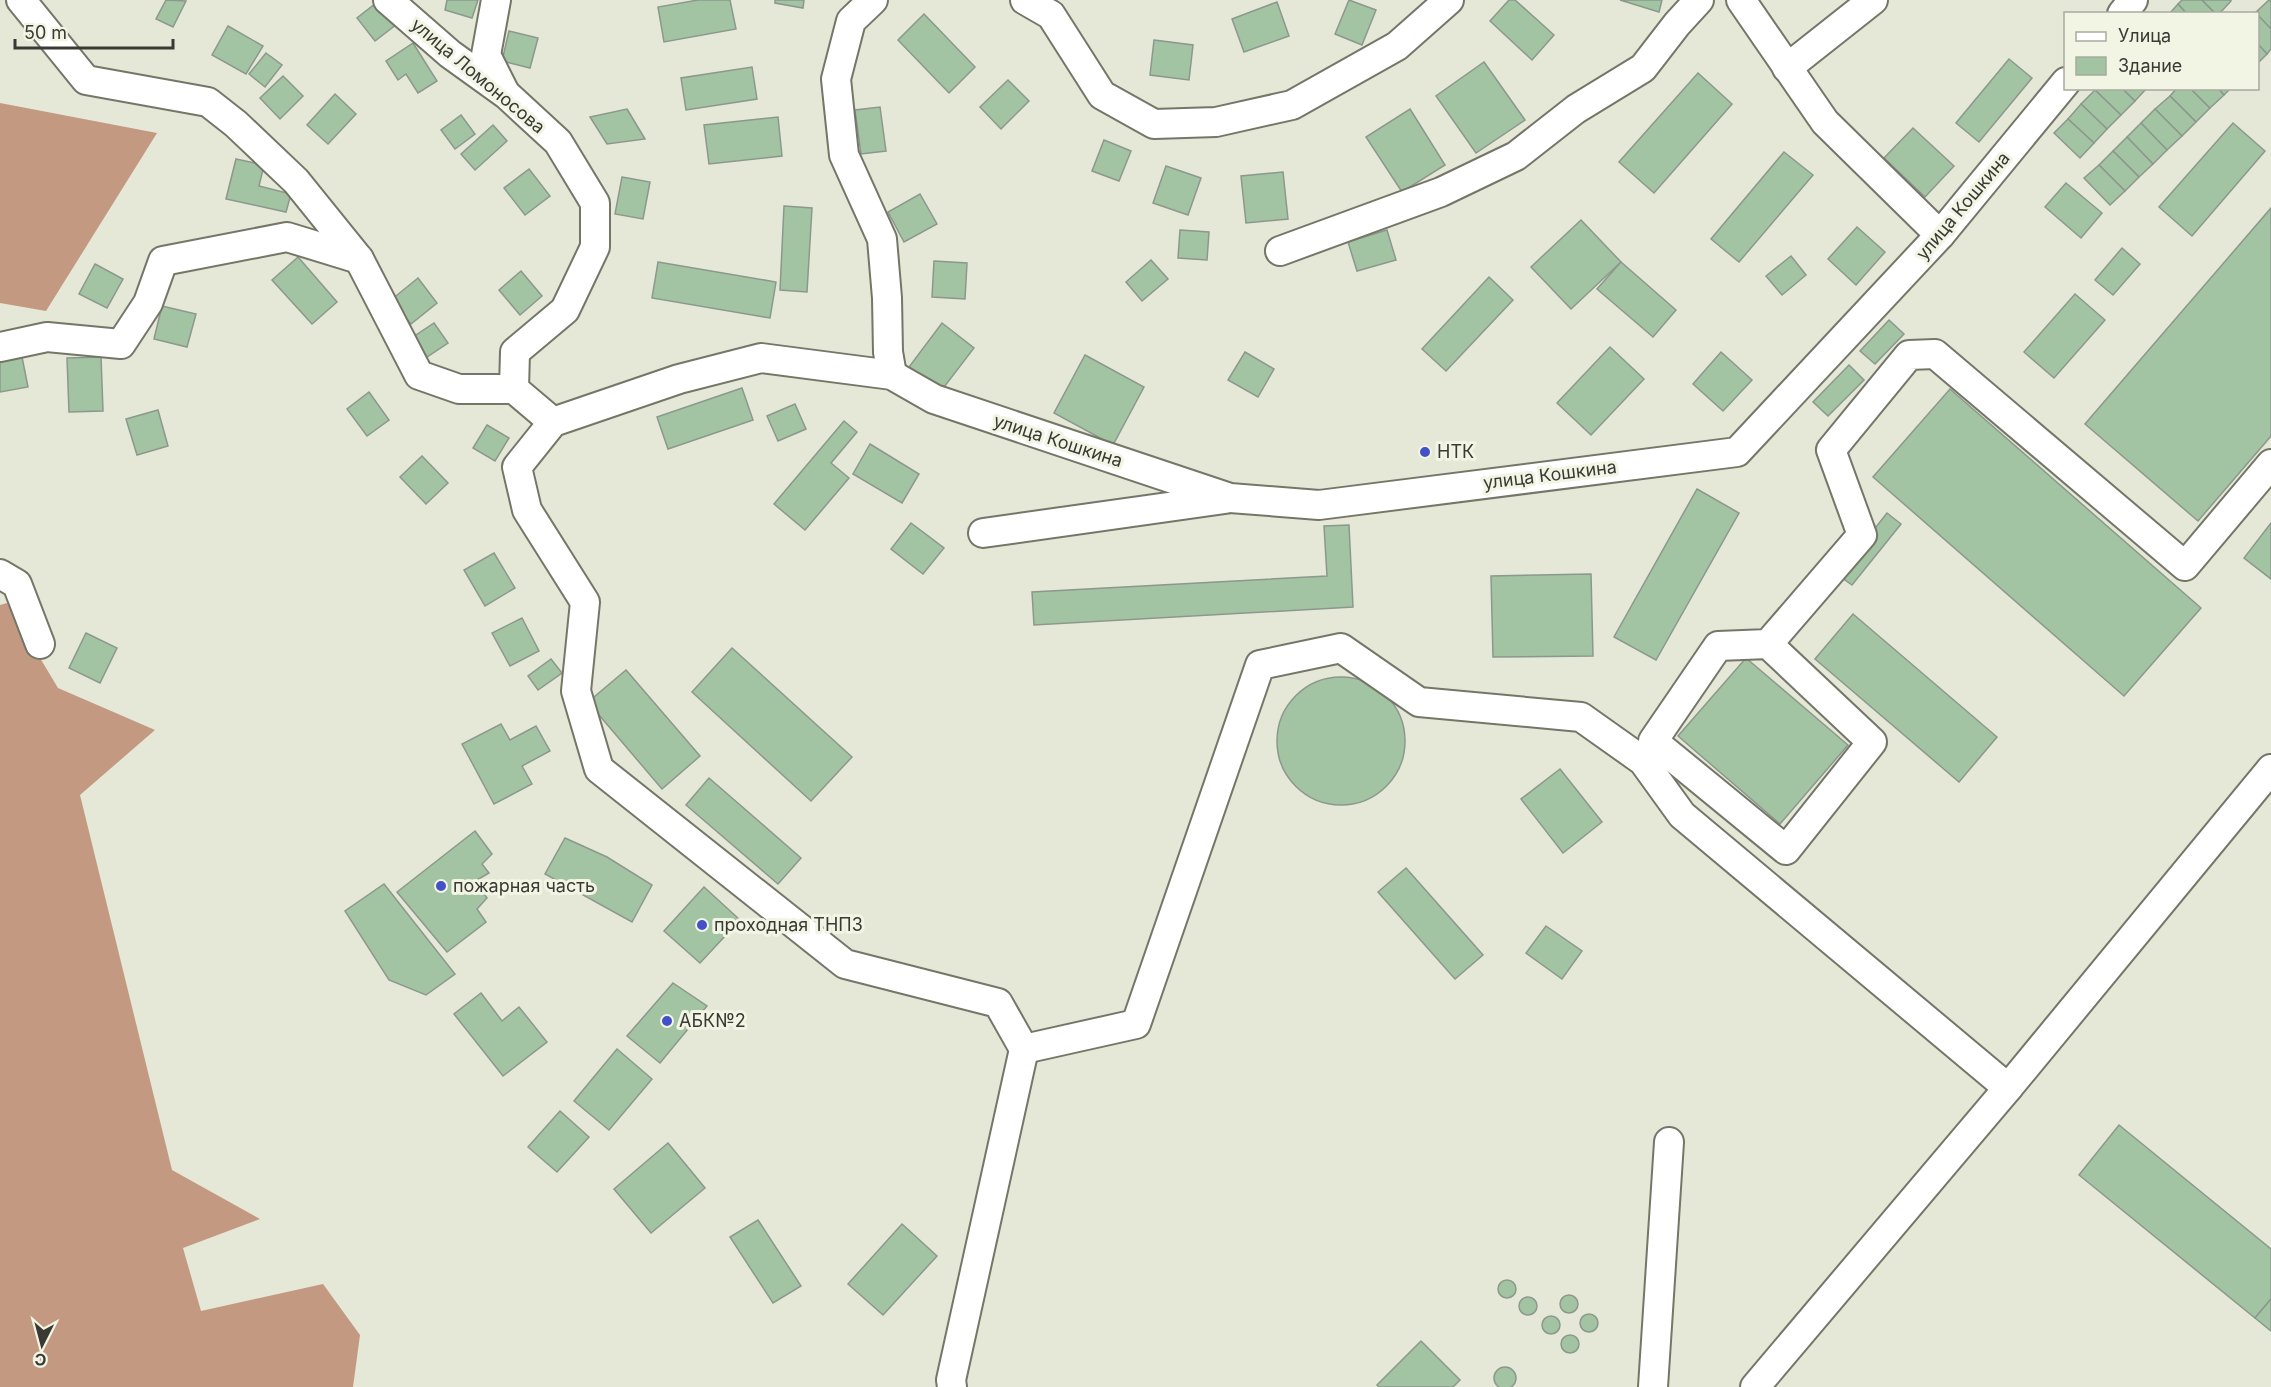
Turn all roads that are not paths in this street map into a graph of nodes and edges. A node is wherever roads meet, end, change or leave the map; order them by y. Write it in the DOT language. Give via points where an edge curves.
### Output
graph roads {
  1 [pos="21,0"];
  2 [pos="388,0"];
  3 [pos="496,0"];
  4 [pos="873,0"];
  5 [pos="1025,0"];
  6 [pos="1449,0"];
  7 [pos="1699,0"];
  8 [pos="1741,0"];
  9 [pos="1873,0"];
  10 [pos="2133,0"];
  11 [pos="2124,12"];
  12 [pos="1787,68"];
  13 [pos="2064,84"];
  14 [pos="507,95"];
  15 [pos="1940,235"];
  16 [pos="1281,252"];
  17 [pos="358,259"];
  18 [pos="0,347"];
  19 [pos="892,375"];
  20 [pos="514,390"];
  21 [pos="553,422"];
  22 [pos="2271,464"];
  23 [pos="1230,498"];
  24 [pos="983,533"];
  25 [pos="0,574"];
  26 [pos="40,644"];
  27 [pos="1768,644"];
  28 [pos="2271,769"];
  29 [pos="1024,1049"];
  30 [pos="2007,1088"];
  31 [pos="1669,1142"];
  32 [pos="952,1387"];
  33 [pos="1653,1387"];
  34 [pos="1755,1387"];
  1 -- 17 [label="street" via="86,80 208,102 296,182"];
  2 -- 14 [label="street, улица Ломоносова" via="450,54"];
  3 -- 14 [label="street" via="486,55"];
  4 -- 19 [label="street" via="851,21 836,80 844,155 882,239"];
  5 -- 6 [label="street" via="1051,15 1102,95 1154,123 1216,122 1292,105 1397,46"];
  7 -- 16 [label="street" via="1643,68 1576,109 1516,156 1442,192"];
  8 -- 12 [label="street"];
  9 -- 12 [label="street"];
  10 -- 11 [label="street"];
  12 -- 15 [label="street" via="1825,122"];
  13 -- 15 [label="street, улица Кошкина"];
  14 -- 20 [label="street, улица Ломоносова" via="558,142 595,203 595,247 565,310 515,352"];
  15 -- 23 [label="street, улица Кошкина" via="1737,452 1319,505"];
  17 -- 18 [label="street" via="287,237 163,261 148,303 121,344 47,337"];
  17 -- 20 [label="street" via="419,375 459,389"];
  19 -- 21 [label="street" via="761,358 679,379"];
  19 -- 23 [label="street, улица Кошкина" via="934,399"];
  20 -- 21 [label="street"];
  21 -- 29 [label="street" via="517,467 527,510 585,602 576,691 599,769 845,964 998,1003"];
  22 -- 27 [label="street" via="2185,566 1935,354 1909,355 1831,450 1862,535"];
  23 -- 24 [label="street"];
  25 -- 26 [label="street" via="17,584"];
  27 -- 27 [label="street" via="1872,742 1786,850 1653,741 1718,646"];
  28 -- 30 [label="street"];
  29 -- 30 [label="street" via="1136,1024 1260,665 1341,648 1419,702 1581,717 1643,761 1682,815"];
  29 -- 32 [label="street"];
  30 -- 34 [label="street"];
  31 -- 33 [label="street"];
}
